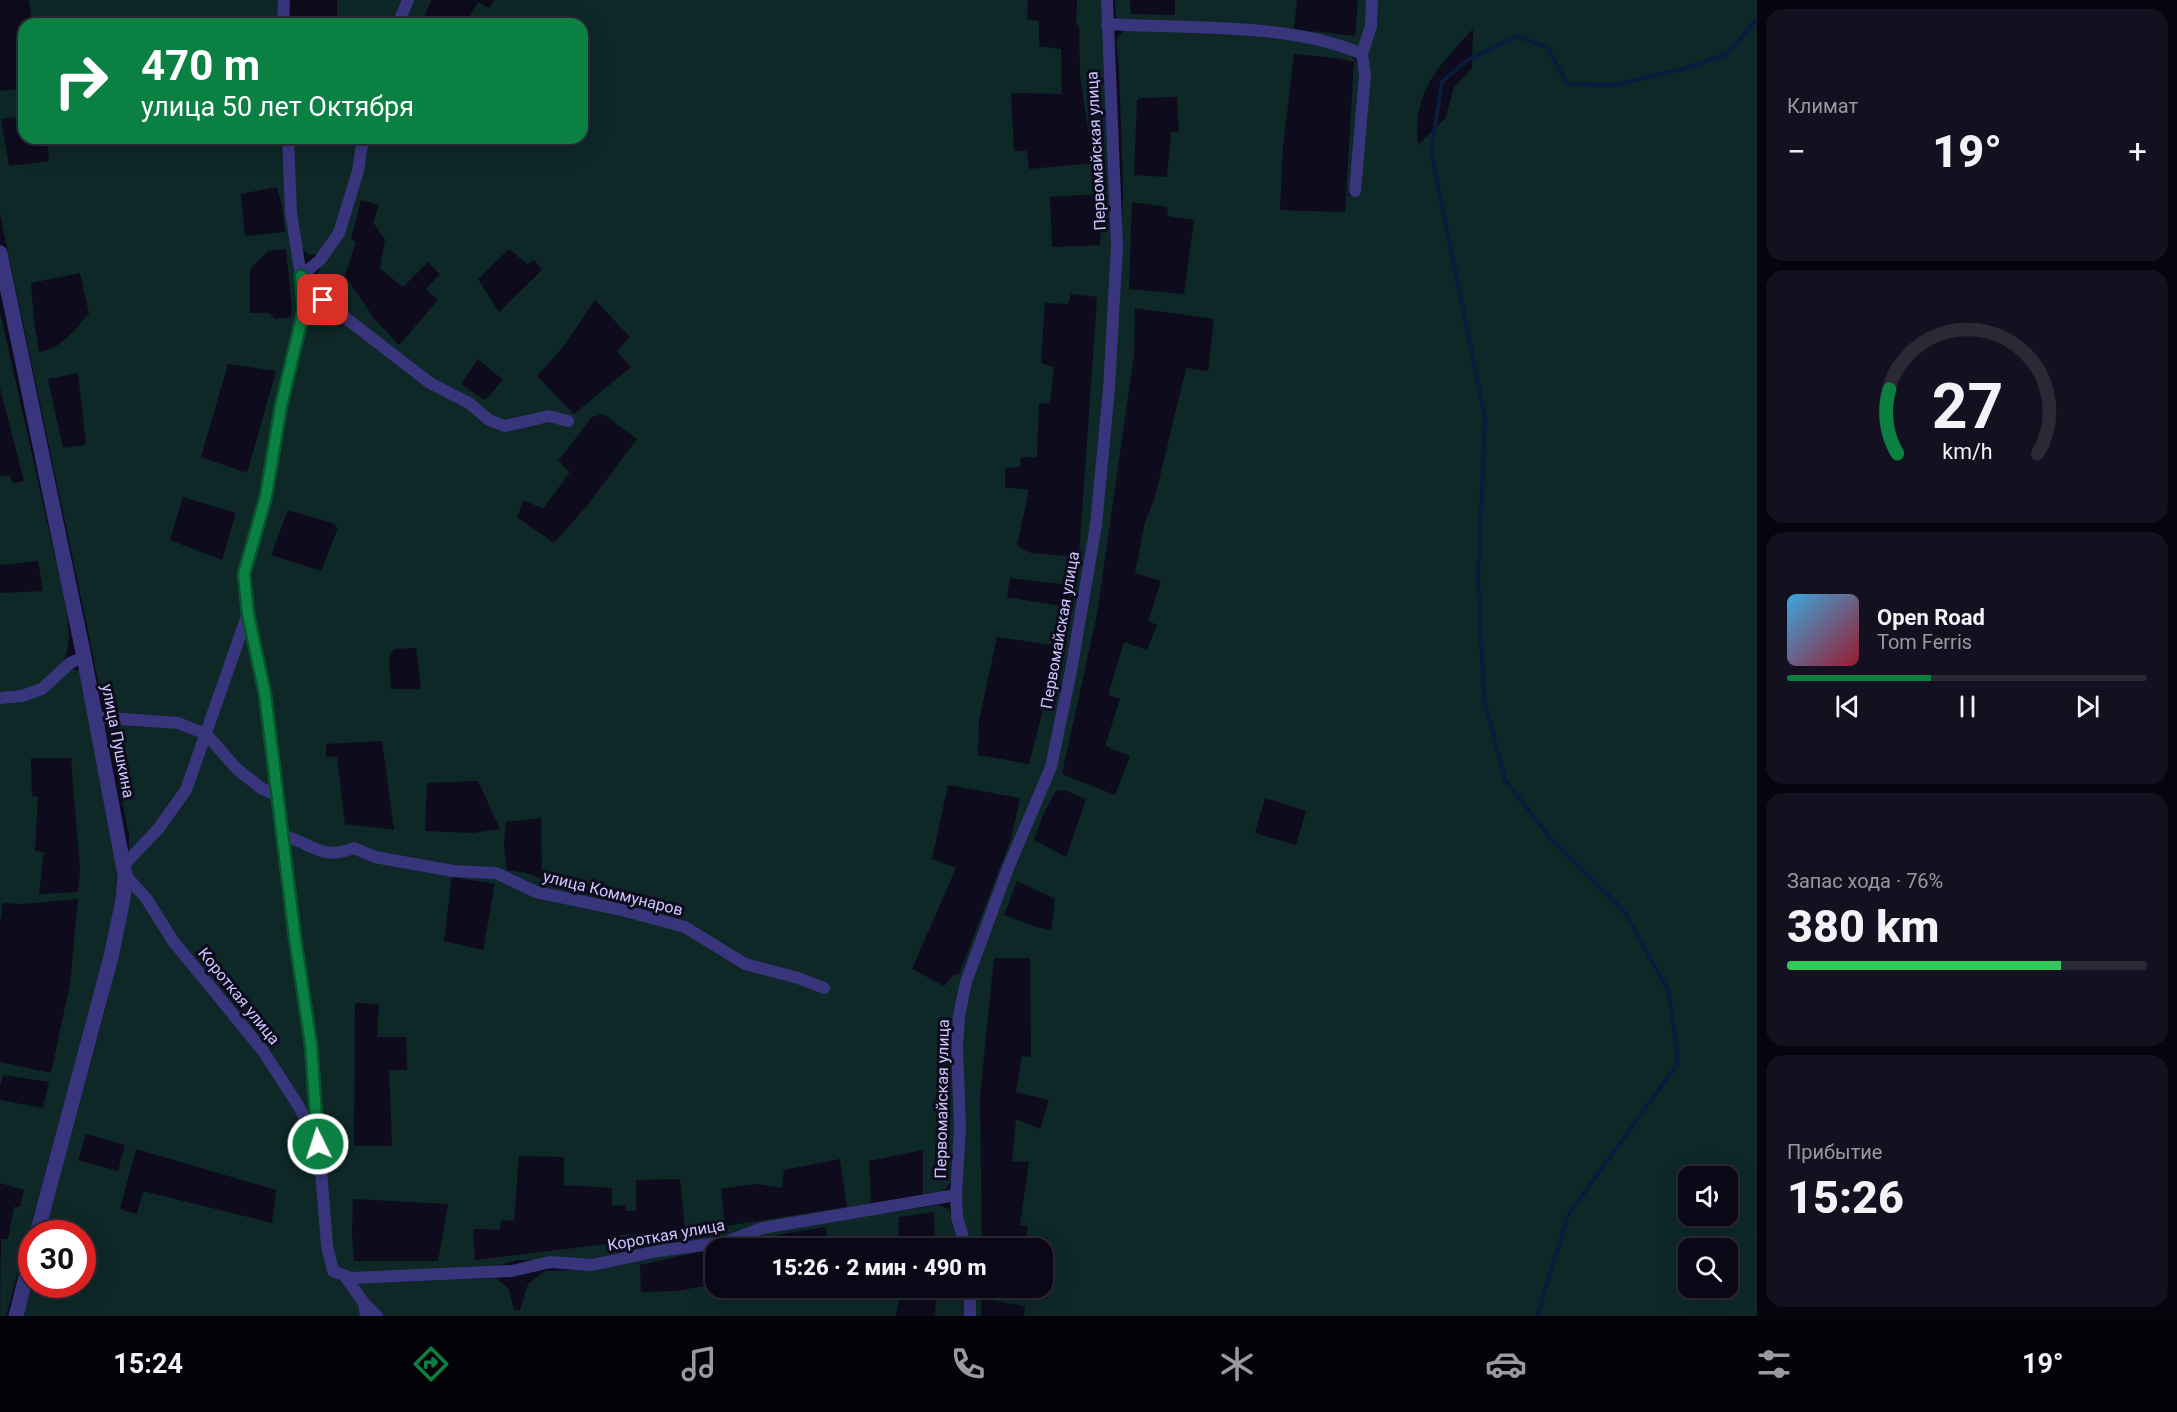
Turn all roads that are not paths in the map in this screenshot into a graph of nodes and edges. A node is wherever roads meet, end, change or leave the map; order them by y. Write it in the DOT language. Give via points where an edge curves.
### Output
graph roads {
  1 [pos="284,0"];
  2 [pos="408,0"];
  3 [pos="1107,0"];
  4 [pos="1372,0"];
  5 [pos="283,18"];
  6 [pos="400,18"];
  7 [pos="1107,24"];
  8 [pos="1362,54"];
  9 [pos="288,144"];
  10 [pos="362,144"];
  11 [pos="1355,191"];
  12 [pos="0,253"];
  13 [pos="301,276"];
  14 [pos="568,421"];
  15 [pos="248,614"];
  16 [pos="84,657"];
  17 [pos="0,698"];
  18 [pos="95,717"];
  19 [pos="206,734"];
  20 [pos="279,796"];
  21 [pos="284,836"];
  22 [pos="124,870"];
  23 [pos="824,988"];
  24 [pos="318,1144"];
  25 [pos="956,1196"];
  26 [pos="40,1220"];
  27 [pos="963,1238"];
  28 [pos="344,1275"];
  29 [pos="21,1298"];
  30 [pos="970,1298"];
  31 [pos="365,1310"];
  32 [pos="16,1316"];
  33 [pos="377,1316"];
  34 [pos="970,1316"];
  1 -- 5 [label="street"];
  2 -- 6 [label="street"];
  3 -- 7 [label="street, Первомайская улица"];
  4 -- 8 [label="street" via="1371,26"];
  7 -- 8 [label="street" via="1284,34 1331,42"];
  7 -- 25 [label="street, Первомайская улица" via="1117,246 1096,525 1051,767 1008,868 961,1005"];
  8 -- 11 [label="street" via="1365,75"];
  9 -- 13 [label="street" via="291,213"];
  10 -- 13 [label="street" via="339,233 320,260"];
  12 -- 16 [label="street, улица Пушкина"];
  13 -- 14 [label="street" via="326,303 430,383 469,402 489,420 505,426 549,416"];
  13 -- 15 [label="street" via="304,309 281,406 266,496 244,574"];
  15 -- 19 [label="street"];
  15 -- 20 [label="street" via="265,694"];
  16 -- 17 [label="street" via="70,663 42,689"];
  16 -- 18 [label="street, улица Пушкина"];
  18 -- 19 [label="street" via="178,723"];
  18 -- 22 [label="street, улица Пушкина"];
  19 -- 20 [label="street" via="237,769 261,788"];
  19 -- 22 [label="street" via="186,790"];
  20 -- 21 [label="street"];
  21 -- 23 [label="street, улица Коммунаров" via="323,853 354,848 375,857 453,871 496,873 536,892 685,927 744,964"];
  21 -- 24 [label="street" via="311,1045"];
  22 -- 24 [label="street, Короткая улица" via="173,941 263,1051"];
  22 -- 26 [label="street, улица Пушкина" via="123,899 111,957"];
  24 -- 28 [label="street" via="327,1246 333,1271"];
  25 -- 27 [label="street, Первомайская улица"];
  25 -- 28 [label="street, Короткая улица" via="762,1228 726,1242 592,1265 550,1262 512,1271 351,1278"];
  28 -- 31 [label="street"];
  29 -- 32 [label="street"];
  30 -- 34 [label="street"];
  31 -- 33 [label="street"];
}
